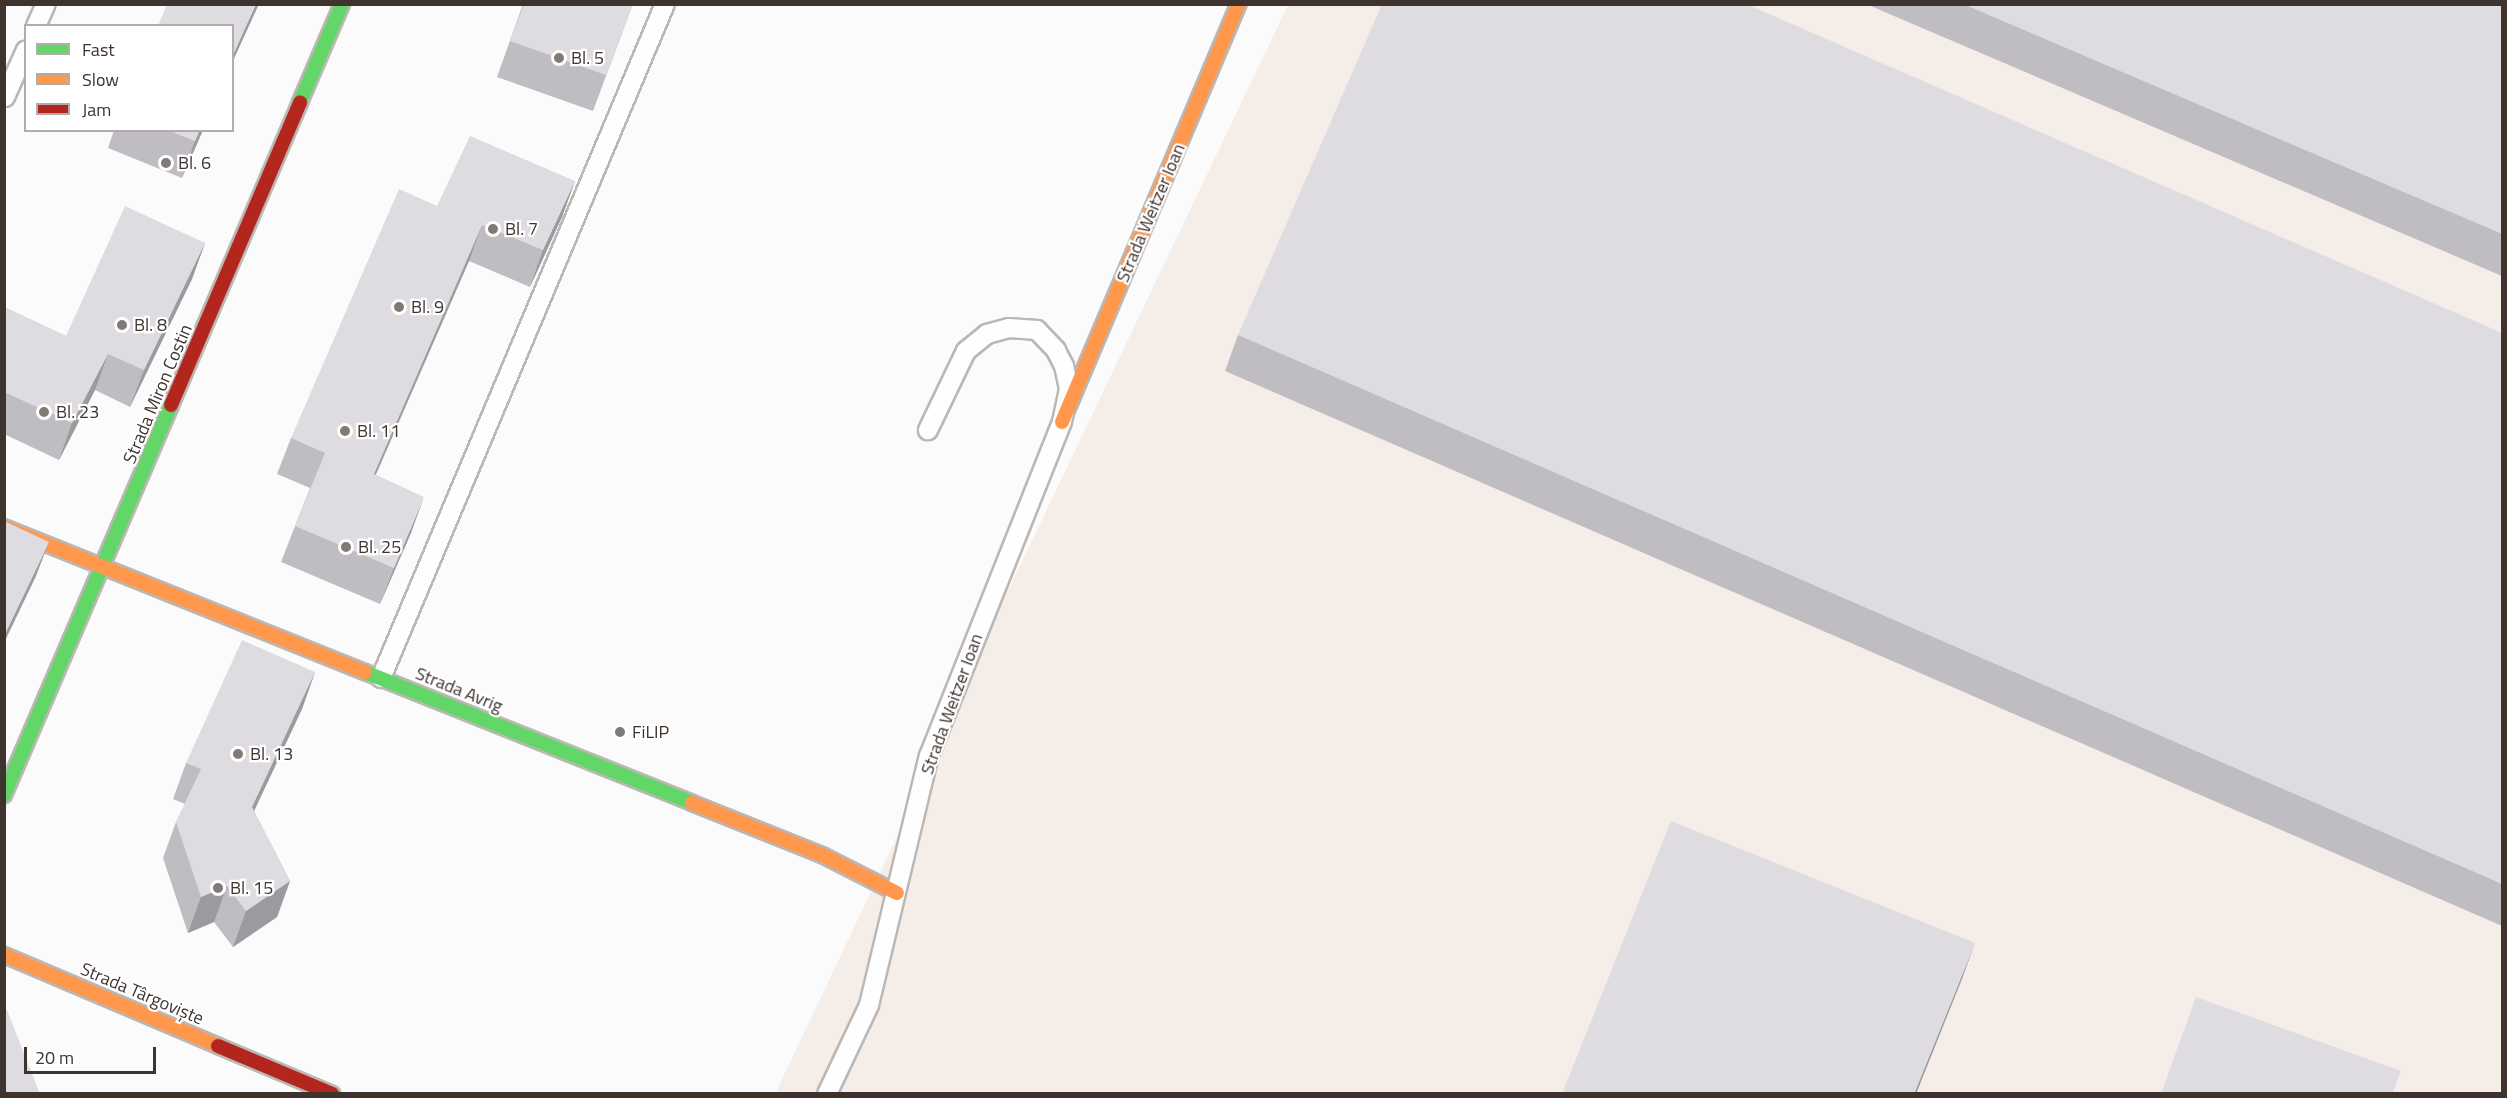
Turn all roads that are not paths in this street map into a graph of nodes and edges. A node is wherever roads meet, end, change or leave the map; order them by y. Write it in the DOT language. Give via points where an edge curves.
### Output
graph roads {
  1 [pos="45,4"];
  2 [pos="342,4"];
  3 [pos="665,4"];
  4 [pos="1239,4"];
  5 [pos="37,24"];
  6 [pos="24,54"];
  7 [pos="4,97"];
  8 [pos="1062,422"];
  9 [pos="928,429"];
  10 [pos="4,526"];
  11 [pos="104,567"];
  12 [pos="381,678"];
  13 [pos="4,795"];
  14 [pos="897,893"];
  15 [pos="4,955"];
  16 [pos="332,1094"];
  17 [pos="827,1094"];
  1 -- 5 [label="lane"];
  2 -- 11 [label="street, Strada Miron Costin"];
  3 -- 12 [label="lane"];
  4 -- 8 [label="street, Strada Weitzer Ioan"];
  6 -- 7 [label="lane"];
  8 -- 9 [label="lane, Strada Weitzer Ioan" via="1069,389 1056,350 1037,330 1009,328 987,334 966,351"];
  8 -- 14 [label="lane, Strada Weitzer Ioan" via="929,756"];
  10 -- 11 [label="street, Strada Avrig"];
  11 -- 12 [label="street, Strada Avrig"];
  11 -- 13 [label="street, Strada Miron Costin"];
  12 -- 14 [label="street, Strada Avrig" via="822,855"];
  14 -- 17 [label="lane, Strada Weitzer Ioan" via="869,1005"];
  15 -- 16 [label="street, Strada Târgoviște"];
}
